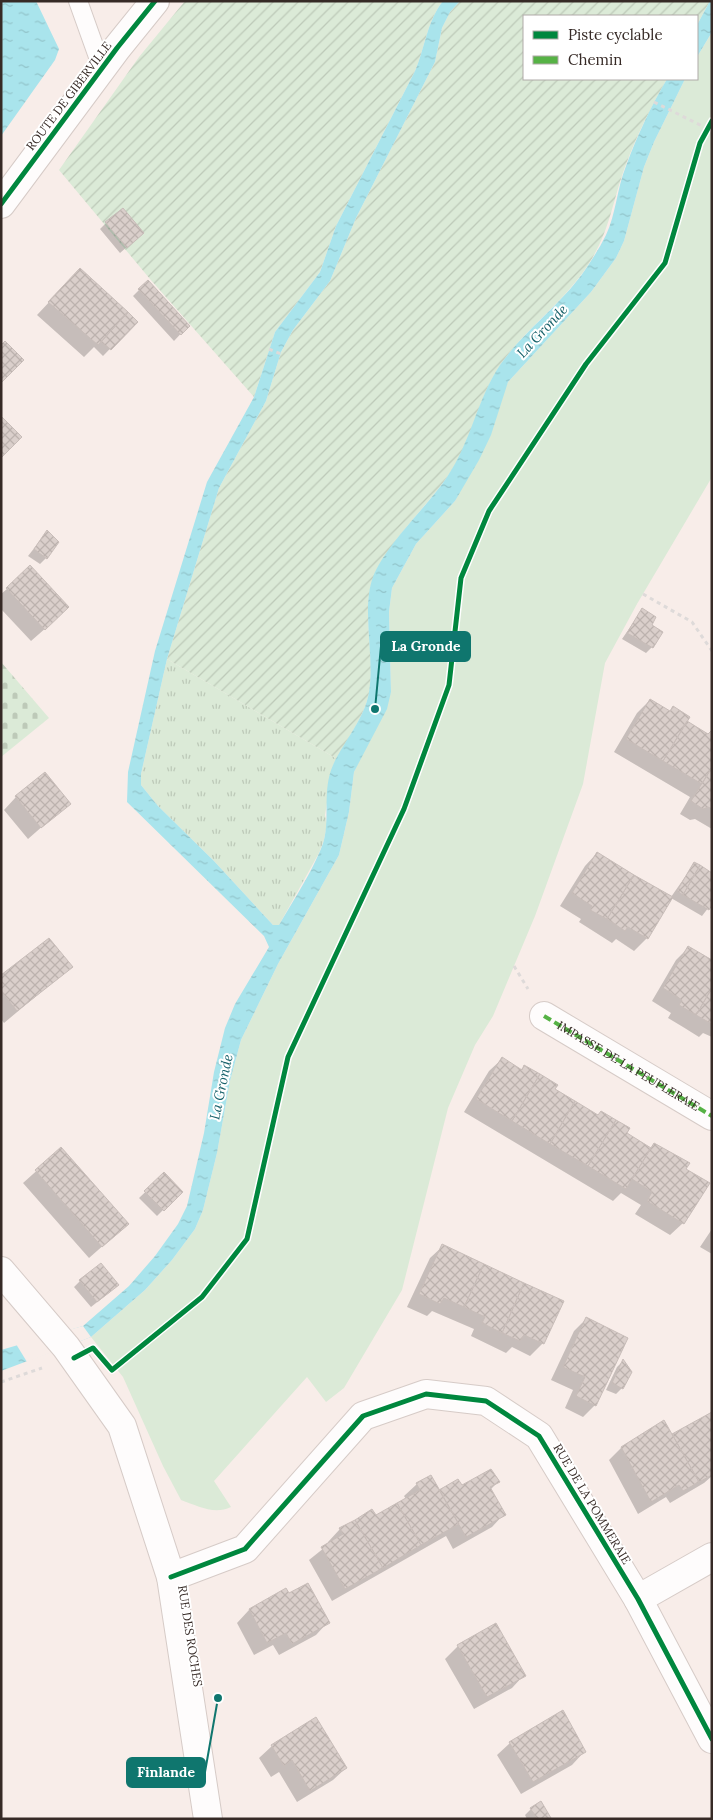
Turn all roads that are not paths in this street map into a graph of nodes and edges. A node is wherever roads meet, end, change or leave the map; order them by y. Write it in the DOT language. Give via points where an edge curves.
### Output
graph roads {
  1 [pos="78,1"];
  2 [pos="155,1"];
  3 [pos="102,68"];
  4 [pos="1,204"];
  5 [pos="544,1016"];
  6 [pos="712,1116"];
  7 [pos="1,1271"];
  8 [pos="712,1557"];
  9 [pos="171,1577"];
  10 [pos="638,1600"];
  11 [pos="712,1739"];
  12 [pos="208,1819"];
  1 -- 3 [label="lane"];
  2 -- 3 [label="street, ROUTE DE GIBERVILLE"];
  3 -- 4 [label="street, ROUTE DE GIBERVILLE"];
  5 -- 6 [label="street, IMPASSE DE LA PEUPLERAIE"];
  7 -- 9 [label="street, RUE DES ROCHES" via="65,1346 122,1426"];
  8 -- 10 [label="street"];
  9 -- 10 [label="street, RUE DE LA POMMERAIE" via="245,1549 363,1416 426,1394 486,1401 539,1436"];
  9 -- 12 [label="street, RUE DES ROCHES"];
  10 -- 11 [label="street, RUE DE LA POMMERAIE"];
}
